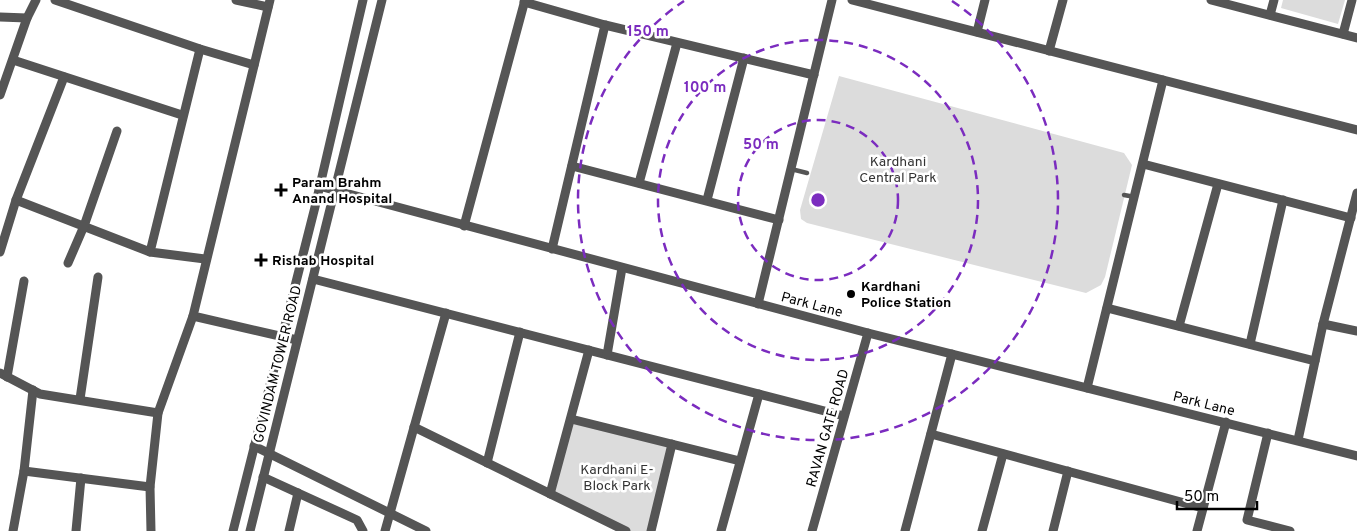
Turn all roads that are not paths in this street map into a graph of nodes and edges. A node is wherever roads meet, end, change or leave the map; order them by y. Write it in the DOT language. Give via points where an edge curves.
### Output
graph roads {
  1 [pos="36,0"];
  2 [pos="55,0"];
  3 [pos="236,0"];
  4 [pos="363,0"];
  5 [pos="382,0"];
  6 [pos="832,0"];
  7 [pos="852,0"];
  8 [pos="985,0"];
  9 [pos="1062,0"];
  10 [pos="1211,0"];
  11 [pos="1274,0"];
  12 [pos="1352,0"];
  13 [pos="524,1"];
  14 [pos="269,4"];
  15 [pos="1270,15"];
  16 [pos="0,17"];
  17 [pos="26,18"];
  18 [pos="605,26"];
  19 [pos="977,32"];
  20 [pos="1343,34"];
  21 [pos="1357,38"];
  22 [pos="678,43"];
  23 [pos="200,49"];
  24 [pos="1049,51"];
  25 [pos="744,58"];
  26 [pos="13,60"];
  27 [pos="254,65"];
  28 [pos="814,75"];
  29 [pos="64,77"];
  30 [pos="1164,80"];
  31 [pos="0,95"];
  32 [pos="182,115"];
  33 [pos="1357,130"];
  34 [pos="117,131"];
  35 [pos="1143,164"];
  36 [pos="572,166"];
  37 [pos="791,169"];
  38 [pos="807,173"];
  39 [pos="639,183"];
  40 [pos="1218,184"];
  41 [pos="319,186"];
  42 [pos="335,191"];
  43 [pos="1357,194"];
  44 [pos="1124,195"];
  45 [pos="1135,197"];
  46 [pos="16,200"];
  47 [pos="706,200"];
  48 [pos="1283,200"];
  49 [pos="1351,218"];
  50 [pos="779,220"];
  51 [pos="84,226"];
  52 [pos="464,226"];
  53 [pos="552,249"];
  54 [pos="0,252"];
  55 [pos="150,252"];
  56 [pos="206,260"];
  57 [pos="68,263"];
  58 [pos="622,268"];
  59 [pos="98,277"];
  60 [pos="24,280"];
  61 [pos="312,280"];
  62 [pos="758,304"];
  63 [pos="1107,308"];
  64 [pos="446,313"];
  65 [pos="193,316"];
  66 [pos="1323,324"];
  67 [pos="1179,326"];
  68 [pos="1357,331"];
  69 [pos="520,332"];
  70 [pos="868,333"];
  71 [pos="283,335"];
  72 [pos="297,340"];
  73 [pos="1250,344"];
  74 [pos="590,350"];
  75 [pos="952,354"];
  76 [pos="607,355"];
  77 [pos="1315,360"];
  78 [pos="4,375"];
  79 [pos="1087,388"];
  80 [pos="33,390"];
  81 [pos="759,394"];
  82 [pos="80,399"];
  83 [pos="158,413"];
  84 [pos="844,416"];
  85 [pos="571,419"];
  86 [pos="1226,422"];
  87 [pos="414,427"];
  88 [pos="1268,433"];
  89 [pos="931,434"];
  90 [pos="1298,440"];
  91 [pos="672,444"];
  92 [pos="254,446"];
  93 [pos="269,454"];
  94 [pos="1003,454"];
  95 [pos="1357,456"];
  96 [pos="740,461"];
  97 [pos="488,463"];
  98 [pos="1068,471"];
  99 [pos="24,472"];
  100 [pos="263,477"];
  101 [pos="81,478"];
  102 [pos="150,487"];
  103 [pos="298,493"];
  104 [pos="550,494"];
  105 [pos="1203,508"];
  106 [pos="389,513"];
  107 [pos="1284,530"];
  108 [pos="12,531"];
  109 [pos="76,531"];
  110 [pos="151,531"];
  111 [pos="233,531"];
  112 [pos="250,531"];
  113 [pos="289,531"];
  114 [pos="363,531"];
  115 [pos="385,531"];
  116 [pos="426,531"];
  117 [pos="626,531"];
  118 [pos="651,531"];
  119 [pos="721,531"];
  120 [pos="812,531"];
  121 [pos="905,531"];
  122 [pos="982,531"];
  123 [pos="1053,531"];
  124 [pos="1197,531"];
  1 -- 17 [label="street"];
  2 -- 23 [label="street"];
  3 -- 14 [label="street"];
  4 -- 41 [label="street, GOVINDAM TOWER ROAD"];
  5 -- 42 [label="street, GOVINDAM TOWER ROAD"];
  6 -- 28 [label="street"];
  7 -- 19 [label="street"];
  8 -- 19 [label="street"];
  9 -- 24 [label="street"];
  10 -- 15 [label="street"];
  11 -- 15 [label="street"];
  12 -- 20 [label="street"];
  13 -- 18 [label="street"];
  13 -- 52 [label="street"];
  14 -- 27 [label="street"];
  15 -- 20 [label="street"];
  16 -- 17 [label="street"];
  17 -- 26 [label="street"];
  18 -- 22 [label="street"];
  18 -- 36 [label="street"];
  19 -- 24 [label="street"];
  20 -- 21 [label="street"];
  22 -- 25 [label="street"];
  22 -- 39 [label="street"];
  23 -- 27 [label="street"];
  23 -- 32 [label="street"];
  24 -- 30 [label="street"];
  25 -- 28 [label="street"];
  25 -- 47 [label="street"];
  26 -- 29 [label="street"];
  26 -- 31 [label="street"];
  27 -- 56 [label="street"];
  28 -- 37 [label="street"];
  29 -- 32 [label="street"];
  29 -- 46 [label="street"];
  30 -- 33 [label="street"];
  30 -- 35 [label="street"];
  32 -- 55 [label="street"];
  34 -- 51 [label="street"];
  35 -- 40 [label="street"];
  35 -- 45 [label="street"];
  36 -- 39 [label="street"];
  36 -- 53 [label="street"];
  37 -- 38 [label="lane"];
  37 -- 50 [label="street"];
  39 -- 47 [label="street"];
  40 -- 48 [label="street"];
  40 -- 67 [label="street"];
  41 -- 42 [label="street, Park Lane"];
  41 -- 71 [label="street, GOVINDAM TOWER ROAD"];
  42 -- 52 [label="street, Park Lane"];
  42 -- 61 [label="street, GOVINDAM TOWER ROAD"];
  43 -- 49 [label="street"];
  44 -- 45 [label="lane"];
  45 -- 63 [label="street"];
  46 -- 51 [label="street"];
  46 -- 54 [label="street"];
  47 -- 50 [label="street"];
  48 -- 49 [label="street"];
  48 -- 73 [label="street"];
  49 -- 66 [label="street"];
  50 -- 62 [label="street"];
  51 -- 55 [label="street"];
  51 -- 57 [label="street"];
  52 -- 53 [label="street, Park Lane"];
  53 -- 58 [label="street, Park Lane"];
  55 -- 56 [label="street"];
  56 -- 65 [label="street"];
  58 -- 62 [label="street, Park Lane"];
  58 -- 76 [label="street"];
  59 -- 82 [label="street"];
  60 -- 78 [label="street"];
  61 -- 64 [label="street"];
  61 -- 72 [label="street, GOVINDAM TOWER ROAD"];
  62 -- 70 [label="street, Park Lane"];
  63 -- 67 [label="street"];
  63 -- 79 [label="street"];
  64 -- 69 [label="street"];
  64 -- 87 [label="street"];
  65 -- 71 [label="street"];
  65 -- 83 [label="street"];
  66 -- 68 [label="street"];
  66 -- 77 [label="street"];
  67 -- 73 [label="street"];
  69 -- 74 [label="street"];
  69 -- 97 [label="street"];
  70 -- 75 [label="street, Park Lane"];
  70 -- 84 [label="street, RAVAN GATE ROAD"];
  71 -- 72 [label="street"];
  71 -- 92 [label="street, GOVINDAM TOWER ROAD"];
  72 -- 93 [label="street, GOVINDAM TOWER ROAD"];
  73 -- 77 [label="street"];
  74 -- 76 [label="street"];
  74 -- 85 [label="street"];
  75 -- 79 [label="street, Park Lane"];
  75 -- 89 [label="street"];
  76 -- 81 [label="street"];
  77 -- 90 [label="street"];
  78 -- 80 [label="street"];
  79 -- 86 [label="street, Park Lane"];
  80 -- 82 [label="street" via="40,394"];
  80 -- 99 [label="street"];
  81 -- 84 [label="street"];
  81 -- 96 [label="street"];
  82 -- 83 [label="street"];
  83 -- 102 [label="street"];
  84 -- 120 [label="street, RAVAN GATE ROAD"];
  85 -- 91 [label="street"];
  85 -- 104 [label="street"];
  86 -- 88 [label="street, Park Lane"];
  86 -- 105 [label="street"];
  87 -- 97 [label="street"];
  87 -- 106 [label="street"];
  88 -- 90 [label="street, Park Lane"];
  88 -- 107 [label="street" via="1247,520"];
  89 -- 94 [label="street"];
  89 -- 121 [label="street"];
  90 -- 95 [label="street, Park Lane"];
  91 -- 96 [label="street"];
  91 -- 118 [label="street"];
  92 -- 93 [label="street"];
  92 -- 111 [label="street, GOVINDAM TOWER ROAD"];
  93 -- 100 [label="street, GOVINDAM TOWER ROAD"];
  93 -- 106 [label="street"];
  94 -- 98 [label="street"];
  94 -- 122 [label="street"];
  96 -- 119 [label="street"];
  97 -- 104 [label="street"];
  98 -- 105 [label="street"];
  98 -- 123 [label="street"];
  99 -- 101 [label="street"];
  99 -- 108 [label="street"];
  100 -- 103 [label="street"];
  100 -- 112 [label="street, GOVINDAM TOWER ROAD"];
  101 -- 102 [label="street"];
  101 -- 109 [label="street"];
  102 -- 110 [label="street"];
  103 -- 113 [label="street"];
  103 -- 114 [label="street" via="357,520"];
  104 -- 117 [label="street"];
  105 -- 124 [label="street"];
  106 -- 115 [label="street"];
  106 -- 116 [label="street"];
}
